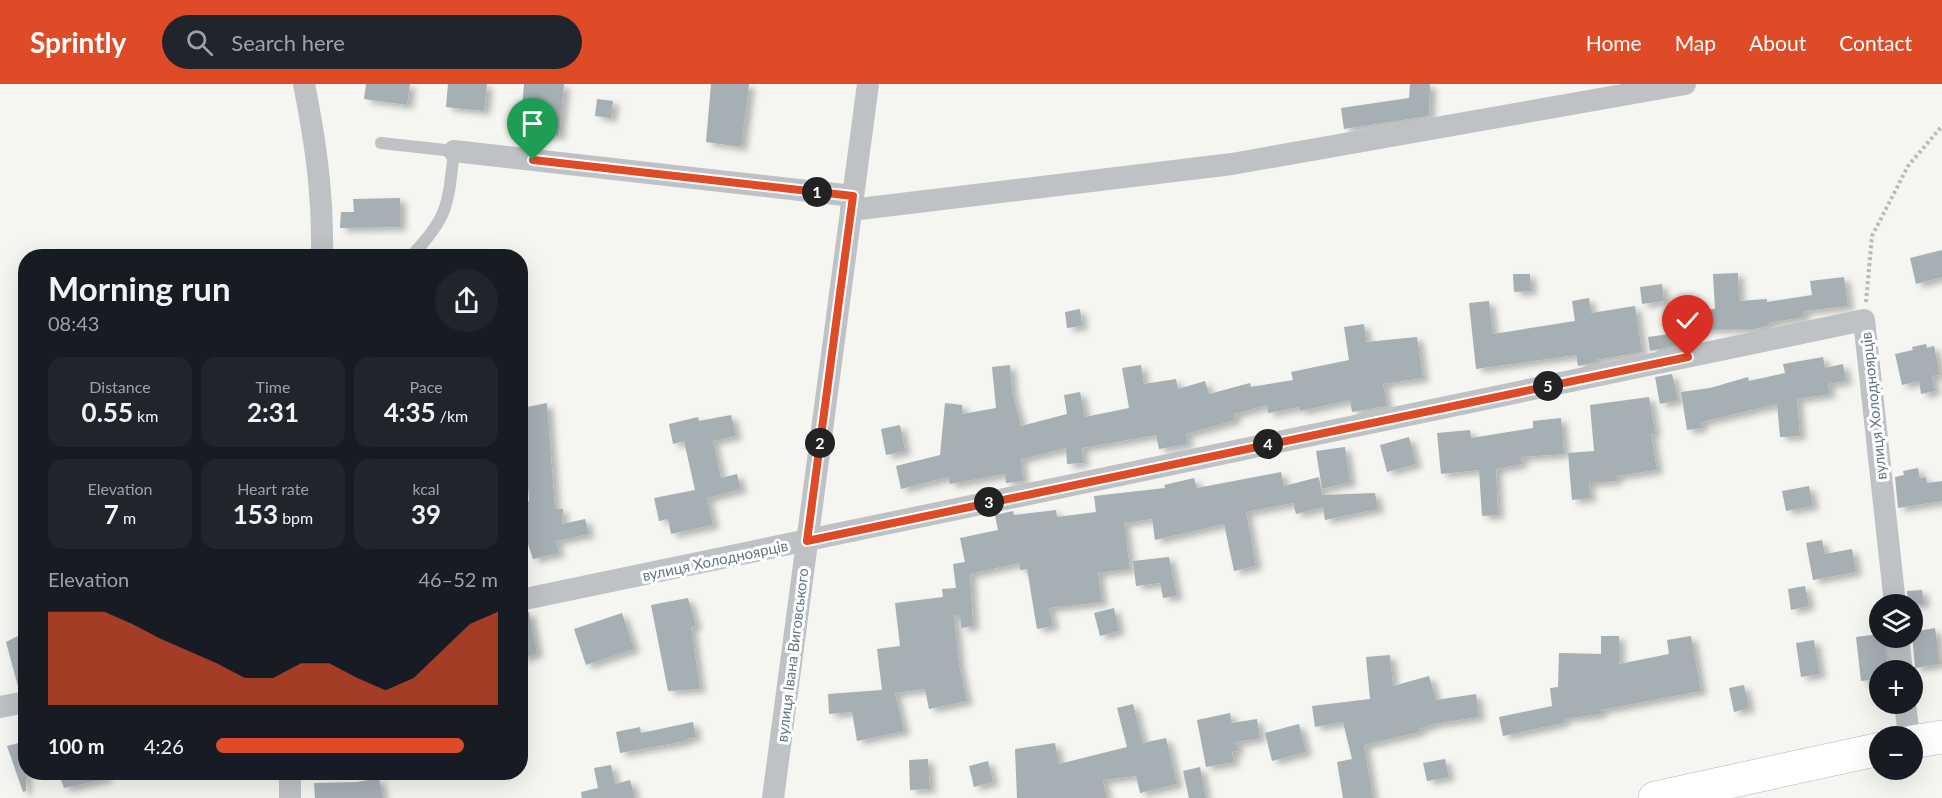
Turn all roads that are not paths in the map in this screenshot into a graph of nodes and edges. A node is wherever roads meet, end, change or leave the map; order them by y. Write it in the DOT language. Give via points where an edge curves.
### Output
graph roads {
  1 [pos="304,84"];
  2 [pos="868,84"];
  3 [pos="1685,84"];
  4 [pos="381,142"];
  5 [pos="454,151"];
  6 [pos="852,203"];
  7 [pos="322,249"];
  8 [pos="418,249"];
  9 [pos="807,541"];
  10 [pos="1894,594"];
  11 [pos="528,598"];
  12 [pos="18,704"];
  13 [pos="0,707"];
  14 [pos="1942,737"];
  15 [pos="1923,740"];
  16 [pos="1869,751"];
  17 [pos="290,780"];
  18 [pos="290,798"];
  19 [pos="773,798"];
  20 [pos="1655,798"];
  1 -- 7 [label="street" via="318,158"];
  2 -- 6 [label="street, вулиця Івана Виговського"];
  3 -- 6 [label="street" via="1232,164"];
  4 -- 5 [label="lane"];
  5 -- 6 [label="street"];
  5 -- 8 [label="lane" via="443,217"];
  6 -- 9 [label="street, вулиця Івана Виговського"];
  9 -- 10 [label="street, вулиця Холодноярців" via="1864,320"];
  9 -- 11 [label="street, вулиця Холодноярців"];
  9 -- 19 [label="street, вулиця Івана Виговського"];
  12 -- 13 [label="street"];
  14 -- 15 [label="main road"];
  16 -- 20 [label="main road"];
  17 -- 18 [label="street"];
}
